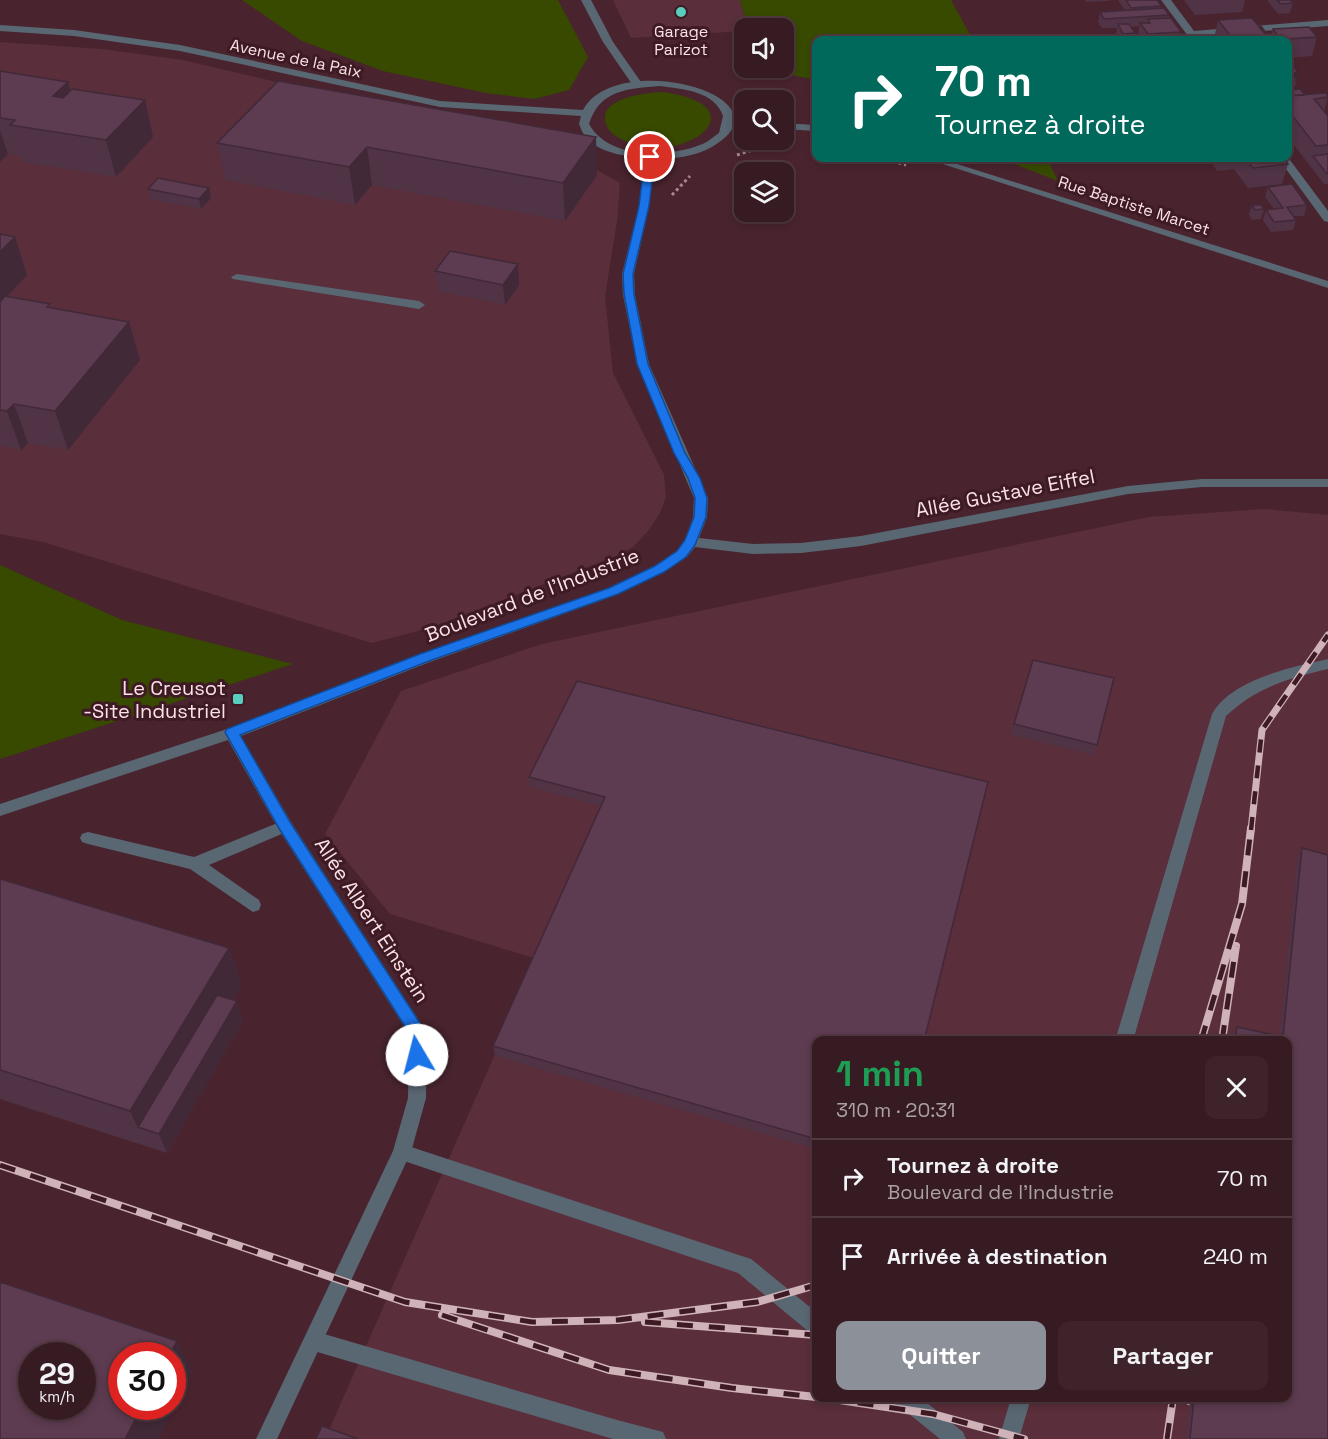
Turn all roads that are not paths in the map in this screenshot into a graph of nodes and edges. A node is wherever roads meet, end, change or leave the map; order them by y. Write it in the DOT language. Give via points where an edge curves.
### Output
graph roads {
  1 [pos="586,0"];
  2 [pos="1166,0"];
  3 [pos="1328,23"];
  4 [pos="0,28"];
  5 [pos="1193,36"];
  6 [pos="1204,36"];
  7 [pos="638,84"];
  8 [pos="586,113"];
  9 [pos="794,127"];
  10 [pos="812,128"];
  11 [pos="650,157"];
  12 [pos="942,162"];
  13 [pos="1286,162"];
  14 [pos="1328,219"];
  15 [pos="237,277"];
  16 [pos="1328,285"];
  17 [pos="419,305"];
  18 [pos="1328,483"];
  19 [pos="691,542"];
  20 [pos="1328,664"];
  21 [pos="232,732"];
  22 [pos="0,810"];
  23 [pos="285,826"];
  24 [pos="88,838"];
  25 [pos="195,864"];
  26 [pos="253,904"];
  27 [pos="1125,1036"];
  28 [pos="402,1152"];
  29 [pos="812,1322"];
  30 [pos="314,1341"];
  31 [pos="910,1402"];
  32 [pos="1020,1402"];
  33 [pos="266,1439"];
  34 [pos="656,1439"];
  35 [pos="956,1439"];
  36 [pos="1009,1439"];
  1 -- 7 [label="street" via="608,42"];
  2 -- 5 [label="street"];
  3 -- 6 [label="street"];
  4 -- 8 [label="street, Avenue de la Paix" via="74,33 180,48 440,104"];
  7 -- 8 [label="street" via="604,95"];
  7 -- 11 [label="street" via="660,83 703,92 723,105 733,123 704,148 688,154"];
  8 -- 11 [label="street" via="588,133 598,142 612,150"];
  9 -- 10 [label="street"];
  11 -- 19 [label="street, Boulevard de l'Industrie" via="644,206 628,274 629,294 643,364 701,498 700,517"];
  12 -- 16 [label="street, Rue Baptiste Marcet"];
  13 -- 14 [label="street"];
  15 -- 17 [label="street"];
  18 -- 19 [label="street, Allée Gustave Eiffel" via="1202,483 1128,490 861,541 801,548 753,549"];
  19 -- 21 [label="street, Boulevard de l'Industrie" via="682,554 659,569 614,591"];
  20 -- 27 [label="street" via="1253,686 1219,714"];
  21 -- 22 [label="street, Boulevard de l'Industrie"];
  21 -- 23 [label="street, Allée Albert Einstein"];
  23 -- 25 [label="street"];
  23 -- 28 [label="street, Allée Albert Einstein" via="418,1033 417,1098"];
  24 -- 25 [label="street"];
  25 -- 26 [label="street"];
  28 -- 29 [label="street" via="744,1266"];
  28 -- 30 [label="street, Allée Albert Einstein"];
  30 -- 33 [label="street, Allée Albert Einstein"];
  30 -- 34 [label="street"];
  31 -- 35 [label="street"];
  32 -- 36 [label="street"];
}
